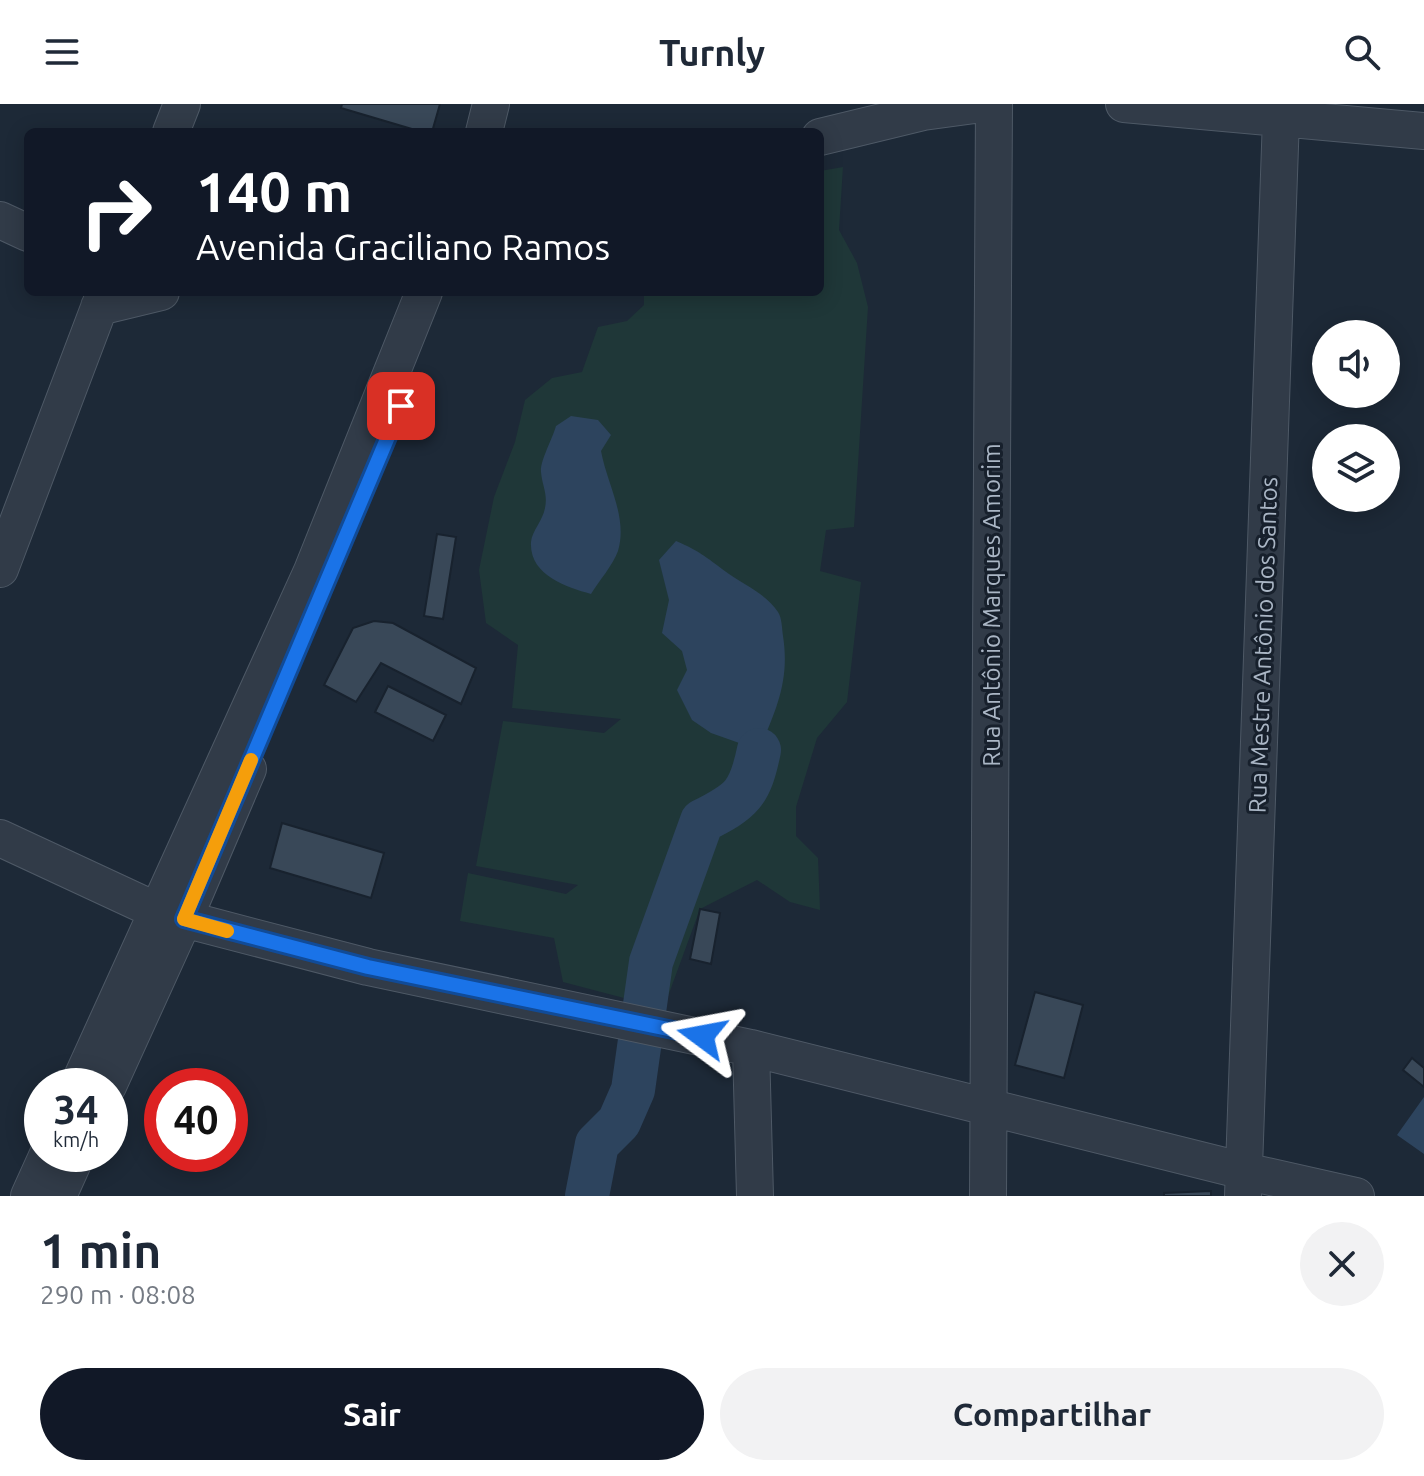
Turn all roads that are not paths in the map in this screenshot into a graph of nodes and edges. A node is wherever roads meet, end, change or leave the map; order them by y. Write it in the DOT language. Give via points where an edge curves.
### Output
graph roads {
  1 [pos="182,104"];
  2 [pos="491,104"];
  3 [pos="982,104"];
  4 [pos="994,104"];
  5 [pos="1127,104"];
  6 [pos="1281,118"];
  7 [pos="1419,121"];
  8 [pos="173,128"];
  9 [pos="485,128"];
  10 [pos="824,136"];
  11 [pos="0,220"];
  12 [pos="24,231"];
  13 [pos="132,296"];
  14 [pos="422,296"];
  15 [pos="448,296"];
  16 [pos="102,300"];
  17 [pos="0,569"];
  18 [pos="0,838"];
  19 [pos="170,915"];
  20 [pos="751,1048"];
  21 [pos="88,1068"];
  22 [pos="115,1068"];
  23 [pos="988,1106"];
  24 [pos="40,1172"];
  25 [pos="69,1172"];
  26 [pos="1243,1184"];
  27 [pos="29,1196"];
  28 [pos="58,1196"];
  29 [pos="755,1196"];
  30 [pos="988,1196"];
  31 [pos="1356,1196"];
  1 -- 8 [label="street"];
  2 -- 9 [label="street"];
  3 -- 10 [label="street"];
  4 -- 23 [label="street, Rua Antônio Marques Amorim"];
  5 -- 6 [label="street"];
  6 -- 7 [label="street"];
  6 -- 26 [label="street, Rua Mestre Antônio dos Santos"];
  11 -- 12 [label="street"];
  13 -- 16 [label="street"];
  14 -- 19 [label="street"];
  15 -- 19 [label="street"];
  16 -- 17 [label="street"];
  18 -- 19 [label="street"];
  19 -- 20 [label="street" via="368,967"];
  19 -- 21 [label="street"];
  19 -- 22 [label="street"];
  20 -- 23 [label="street"];
  20 -- 29 [label="street"];
  23 -- 26 [label="street"];
  23 -- 30 [label="street, Rua Antônio Marques Amorim"];
  24 -- 27 [label="street"];
  25 -- 28 [label="street"];
  26 -- 31 [label="street"];
}
